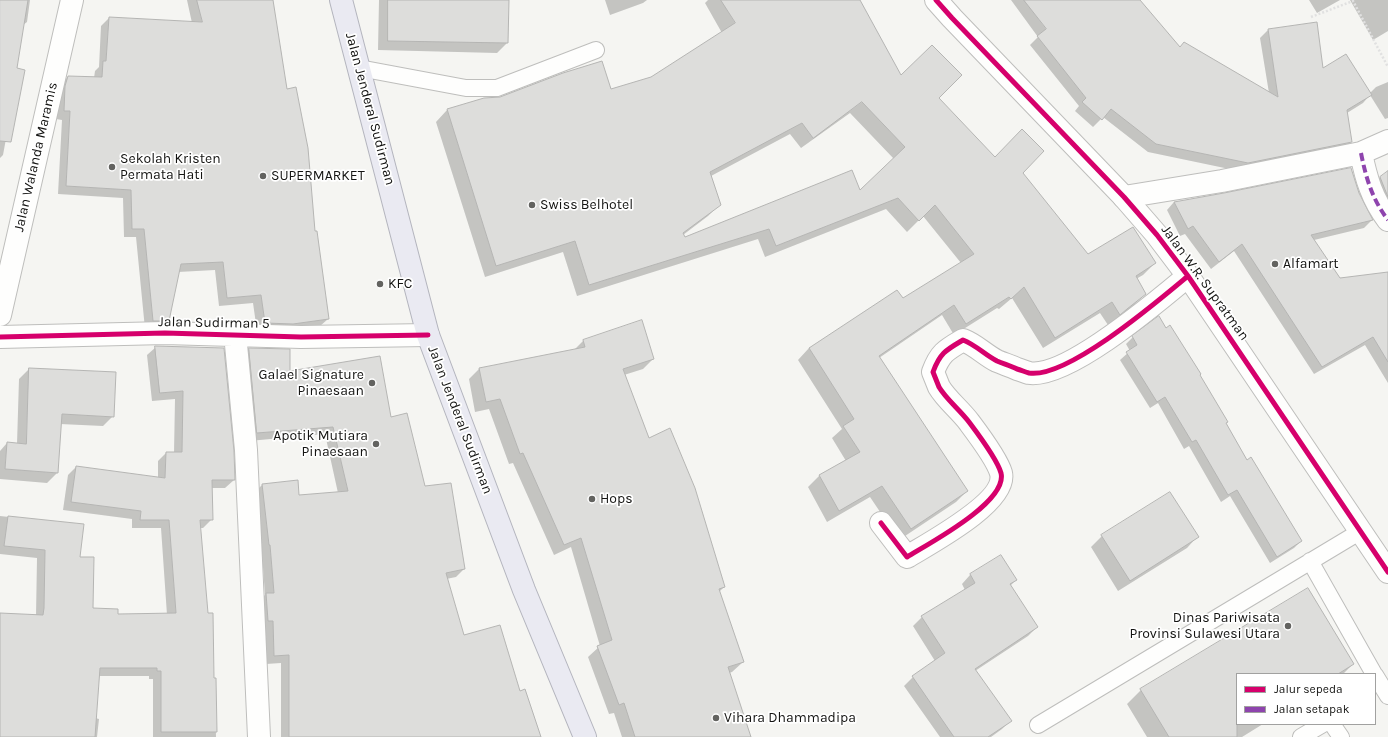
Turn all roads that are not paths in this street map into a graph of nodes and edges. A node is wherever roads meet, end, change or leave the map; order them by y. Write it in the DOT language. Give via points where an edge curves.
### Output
graph roads {
  1 [pos="72,0"];
  2 [pos="341,0"];
  3 [pos="936,0"];
  4 [pos="596,50"];
  5 [pos="359,68"];
  6 [pos="1388,141"];
  7 [pos="1361,153"];
  8 [pos="1124,197"];
  9 [pos="1388,220"];
  10 [pos="1188,276"];
  11 [pos="0,315"];
  12 [pos="236,334"];
  13 [pos="428,334"];
  14 [pos="0,337"];
  15 [pos="881,523"];
  16 [pos="1361,531"];
  17 [pos="1310,561"];
  18 [pos="1388,572"];
  19 [pos="1374,673"];
  20 [pos="1038,725"];
  21 [pos="1321,725"];
  22 [pos="1333,725"];
  23 [pos="259,737"];
  24 [pos="585,737"];
  25 [pos="1301,737"];
  26 [pos="1341,737"];
  1 -- 11 [label="street, Jalan Walanda Maramis"];
  2 -- 5 [label="highway, Jalan Jenderal Sudirman"];
  3 -- 8 [label="street, Jalan W.R. Supratman"];
  4 -- 5 [label="lane" via="497,88 466,88"];
  5 -- 13 [label="highway, Jalan Jenderal Sudirman"];
  6 -- 7 [label="street"];
  7 -- 8 [label="street" via="1229,180"];
  7 -- 9 [label="street" via="1367,183 1380,211"];
  8 -- 10 [label="street, Jalan W.R. Supratman"];
  10 -- 15 [label="street" via="1103,342 1066,365 1043,372 1029,373 1004,364 964,340 951,347 938,358 933,372 939,387 990,451 1001,474 1000,488 983,508 907,557"];
  10 -- 16 [label="street, Jalan W.R. Supratman"];
  12 -- 13 [label="street, Jalan Sudirman 5" via="300,337"];
  12 -- 14 [label="street, Jalan Sudirman 5"];
  12 -- 23 [label="street" via="246,450"];
  13 -- 24 [label="highway, Jalan Jenderal Sudirman" via="524,590"];
  16 -- 17 [label="lane"];
  16 -- 18 [label="street, Jalan W.R. Supratman"];
  17 -- 19 [label="lane"];
  17 -- 20 [label="lane"];
  21 -- 25 [label="lane"];
  22 -- 26 [label="lane"];
}
